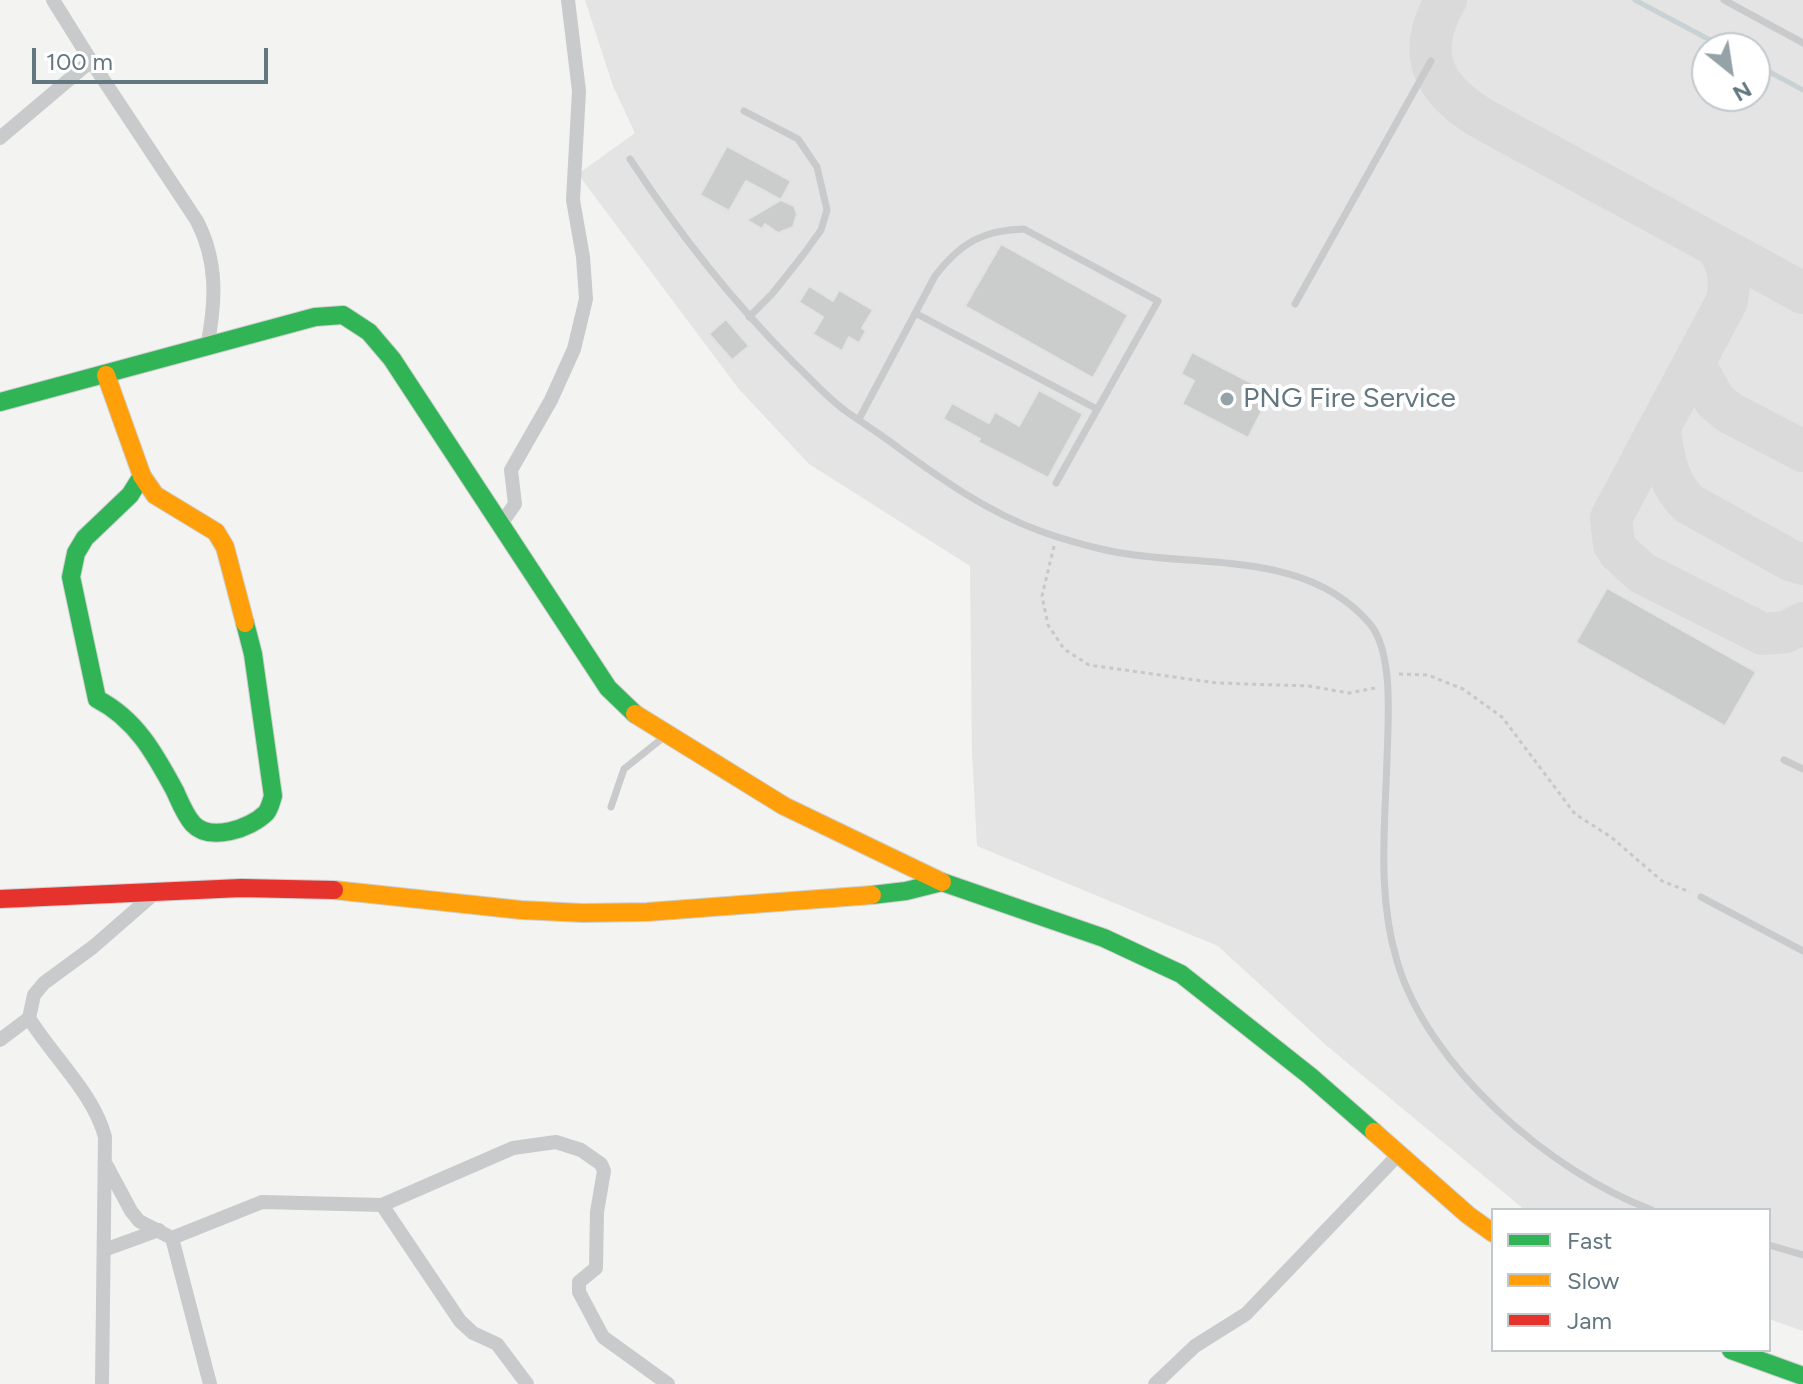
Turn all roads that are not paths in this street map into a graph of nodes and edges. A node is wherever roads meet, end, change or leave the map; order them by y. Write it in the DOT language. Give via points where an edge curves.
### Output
graph roads {
  1 [pos="53,0"];
  2 [pos="568,0"];
  3 [pos="1724,0"];
  4 [pos="1803,43"];
  5 [pos="91,61"];
  6 [pos="1431,61"];
  7 [pos="744,111"];
  8 [pos="0,138"];
  9 [pos="630,159"];
  10 [pos="1295,304"];
  11 [pos="915,313"];
  12 [pos="749,317"];
  13 [pos="207,347"];
  14 [pos="106,375"];
  15 [pos="0,402"];
  16 [pos="1097,409"];
  17 [pos="859,419"];
  18 [pos="142,476"];
  19 [pos="1056,483"];
  20 [pos="501,524"];
  21 [pos="666,735"];
  22 [pos="1784,760"];
  23 [pos="1803,769"];
  24 [pos="611,807"];
  25 [pos="942,882"];
  26 [pos="155,893"];
  27 [pos="1701,897"];
  28 [pos="0,899"];
  29 [pos="1803,951"];
  30 [pos="29,1018"];
  31 [pos="0,1040"];
  32 [pos="1399,1154"];
  33 [pos="105,1163"];
  34 [pos="382,1205"];
  35 [pos="1648,1208"];
  36 [pos="159,1230"];
  37 [pos="1491,1232"];
  38 [pos="172,1238"];
  39 [pos="1771,1246"];
  40 [pos="104,1250"];
  41 [pos="1803,1255"];
  42 [pos="1737,1352"];
  43 [pos="1803,1376"];
  44 [pos="102,1384"];
  45 [pos="210,1384"];
  46 [pos="527,1384"];
  47 [pos="668,1384"];
  48 [pos="1155,1384"];
  1 -- 5 [label="street"];
  2 -- 20 [label="street" via="579,91 573,200 586,299 574,349 511,470 515,504"];
  3 -- 4 [label="lane"];
  5 -- 8 [label="street"];
  5 -- 13 [label="street" via="207,241 214,290"];
  6 -- 10 [label="lane"];
  7 -- 12 [label="lane" via="798,139 817,167 827,210 821,230 803,255"];
  9 -- 12 [label="lane" via="668,217"];
  11 -- 16 [label="lane"];
  11 -- 16 [label="lane" via="935,276 968,241 1004,229 1024,229 1158,301"];
  11 -- 17 [label="lane"];
  12 -- 17 [label="lane"];
  13 -- 14 [label="street"];
  13 -- 20 [label="street" via="315,317 343,315 355,322 392,359"];
  14 -- 15 [label="street"];
  14 -- 18 [label="street"];
  16 -- 19 [label="lane"];
  17 -- 35 [label="lane" via="957,490 1057,537 1112,552 1291,574 1333,594 1369,623 1385,652 1387,673 1387,911 1397,961 1426,1026 1489,1102 1523,1132 1588,1179"];
  18 -- 18 [label="street" via="155,495 216,532 233,571 253,654 273,796 257,821 222,832 191,822 132,724 113,704 97,699 71,585 76,553 85,538 130,495"];
  20 -- 21 [label="street" via="608,688 631,712"];
  21 -- 24 [label="lane" via="624,769"];
  21 -- 25 [label="street" via="801,816"];
  22 -- 23 [label="lane"];
  25 -- 26 [label="street" via="866,896 583,913 315,888"];
  25 -- 32 [label="street" via="1104,938 1181,974"];
  26 -- 28 [label="street"];
  26 -- 30 [label="street" via="44,983 34,995"];
  27 -- 29 [label="lane"];
  30 -- 31 [label="street"];
  30 -- 33 [label="street" via="100,1116"];
  32 -- 37 [label="street"];
  32 -- 48 [label="street" via="1246,1314 1195,1346"];
  33 -- 36 [label="street" via="139,1221"];
  33 -- 40 [label="street"];
  34 -- 38 [label="street" via="262,1202"];
  34 -- 46 [label="street" via="460,1321 497,1344"];
  34 -- 47 [label="street" via="513,1148 556,1142 581,1150 604,1171 596,1268 579,1282 579,1292 603,1337"];
  36 -- 38 [label="street"];
  36 -- 40 [label="street"];
  38 -- 45 [label="street"];
  39 -- 41 [label="lane"];
  40 -- 44 [label="street"];
  42 -- 43 [label="street"];
}
